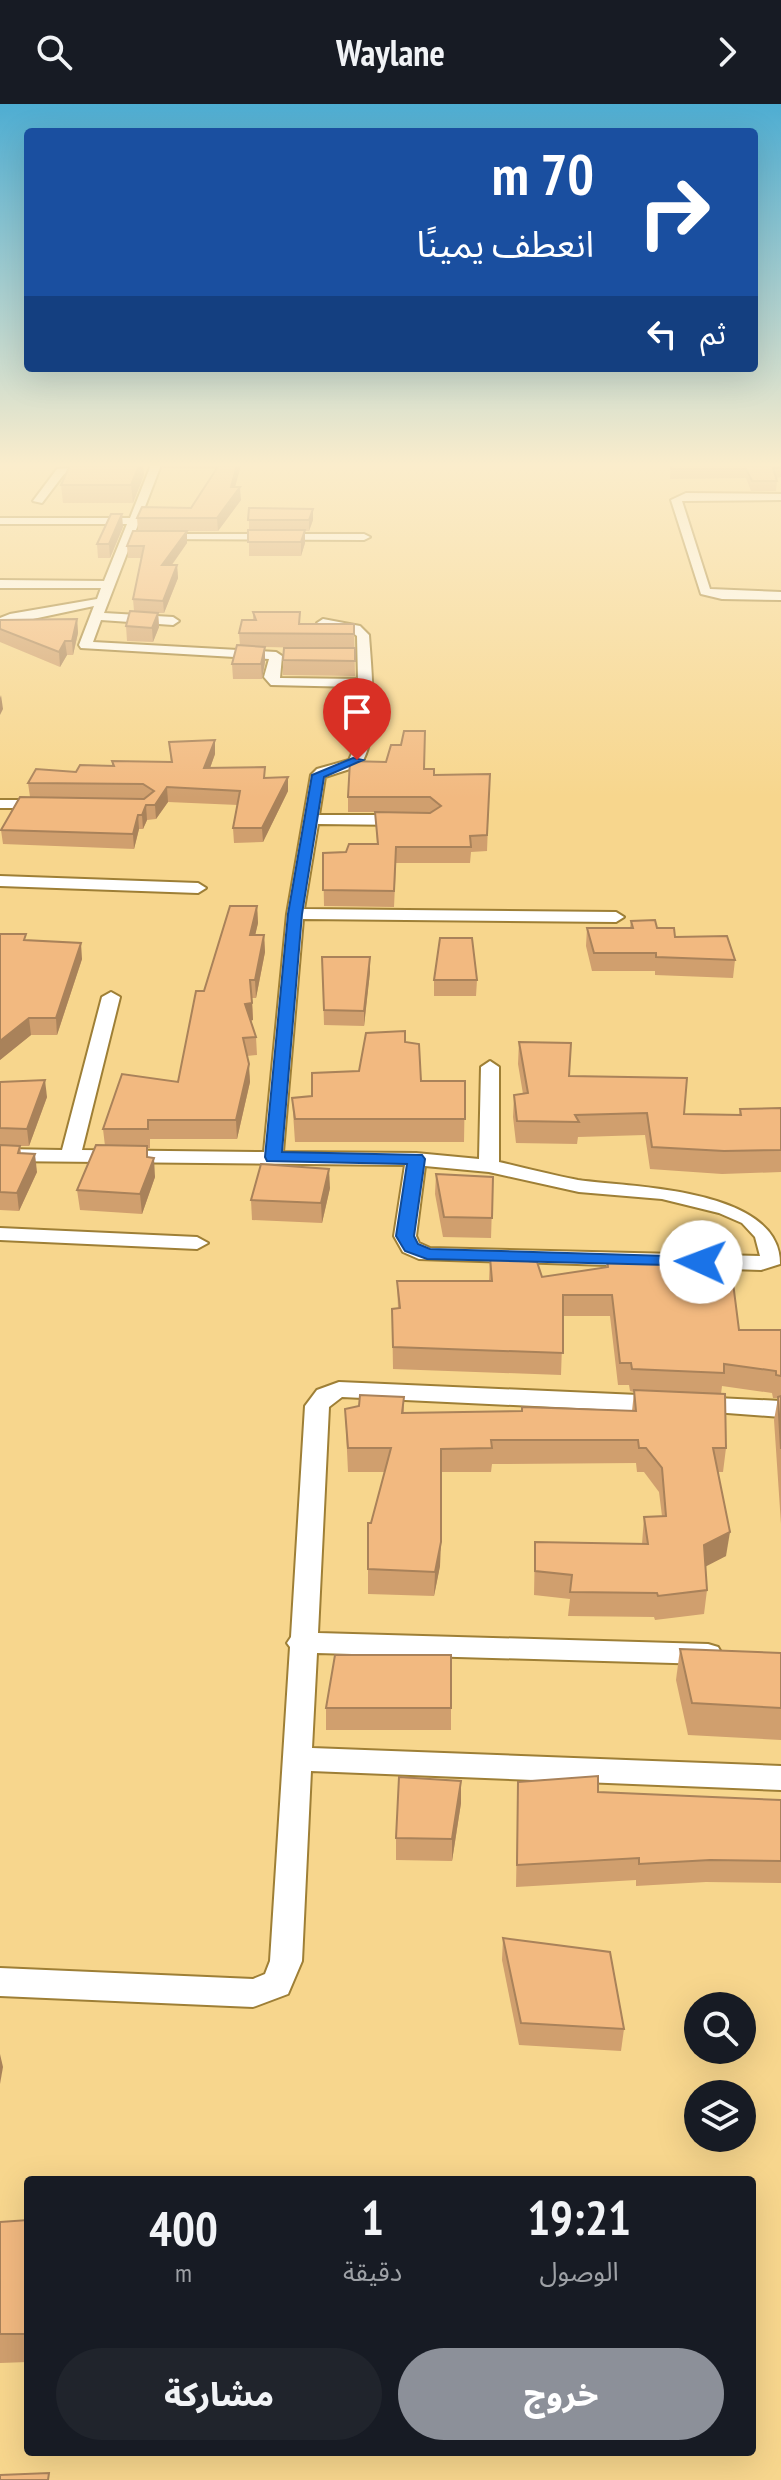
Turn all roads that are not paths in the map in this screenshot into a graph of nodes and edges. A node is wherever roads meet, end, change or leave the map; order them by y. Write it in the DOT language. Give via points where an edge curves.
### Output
graph roads {
  1 [pos="113,576"];
  2 [pos="700,576"];
  3 [pos="0,584"];
  4 [pos="110,585"];
  5 [pos="781,596"];
  6 [pos="104,601"];
  7 [pos="98,616"];
  8 [pos="173,621"];
  9 [pos="0,622"];
  10 [pos="323,623"];
  11 [pos="363,683"];
  12 [pos="0,804"];
  13 [pos="64,805"];
  14 [pos="312,819"];
  15 [pos="415,820"];
  16 [pos="0,881"];
  17 [pos="198,888"];
  18 [pos="295,914"];
  19 [pos="616,917"];
  20 [pos="111,997"];
  21 [pos="490,1067"];
  22 [pos="0,1155"];
  23 [pos="71,1155"];
  24 [pos="273,1157"];
  25 [pos="416,1159"];
  26 [pos="489,1166"];
  27 [pos="0,1234"];
  28 [pos="197,1243"];
  29 [pos="781,1409"];
  30 [pos="301,1643"];
  31 [pos="730,1654"];
  32 [pos="296,1759"];
  33 [pos="781,1778"];
  34 [pos="0,1982"];
  1 -- 4 [label="street"];
  2 -- 5 [label="street" via="705,591"];
  3 -- 4 [label="street"];
  4 -- 6 [label="street"];
  6 -- 7 [label="street"];
  6 -- 9 [label="street"];
  7 -- 8 [label="street"];
  7 -- 11 [label="street" via="84,644 88,647 283,656 271,677 276,682"];
  10 -- 11 [label="street" via="361,632 357,656"];
  11 -- 14 [label="street" via="363,742 357,760 318,775"];
  12 -- 13 [label="street"];
  14 -- 15 [label="street"];
  14 -- 18 [label="street"];
  16 -- 17 [label="street"];
  18 -- 19 [label="street"];
  18 -- 24 [label="street"];
  20 -- 23 [label="street"];
  21 -- 26 [label="street"];
  22 -- 23 [label="street"];
  23 -- 24 [label="street"];
  24 -- 25 [label="street"];
  25 -- 26 [label="street"];
  25 -- 26 [label="street" via="405,1236 411,1247 427,1254 761,1264 772,1259 765,1235 749,1219 726,1208"];
  27 -- 28 [label="street"];
  29 -- 30 [label="street" via="339,1389 325,1395 317,1406"];
  30 -- 31 [label="street"];
  30 -- 32 [label="street"];
  32 -- 33 [label="street"];
  32 -- 34 [label="street" via="286,1961 277,1984 253,1993"];
}
